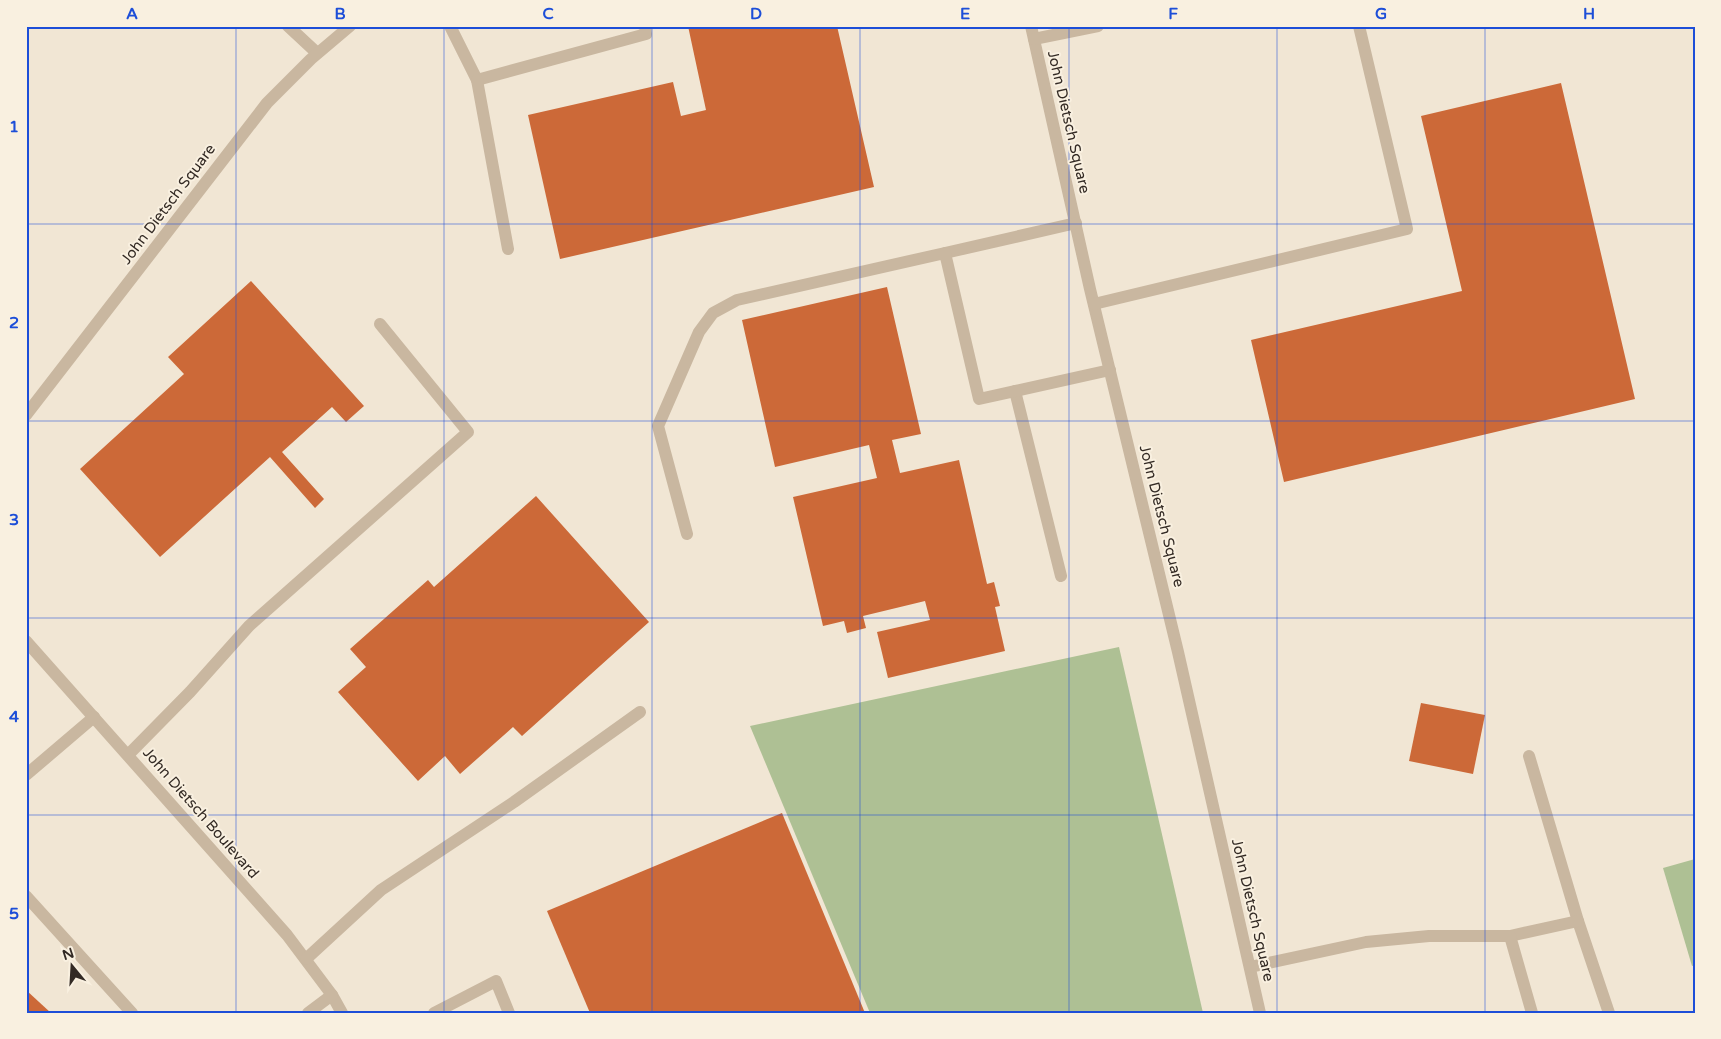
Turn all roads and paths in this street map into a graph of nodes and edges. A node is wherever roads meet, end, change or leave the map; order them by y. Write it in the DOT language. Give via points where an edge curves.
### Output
graph roads {
  1 [pos="288,26"];
  2 [pos="350,26"];
  3 [pos="450,26"];
  4 [pos="645,26"];
  5 [pos="1031,26"];
  6 [pos="1098,26"];
  7 [pos="1360,26"];
  8 [pos="1034,39"];
  9 [pos="317,53"];
  10 [pos="477,80"];
  11 [pos="1076,223"];
  12 [pos="508,249"];
  13 [pos="945,253"];
  14 [pos="1094,304"];
  15 [pos="380,324"];
  16 [pos="1110,370"];
  17 [pos="1015,391"];
  18 [pos="26,415"];
  19 [pos="687,534"];
  20 [pos="1061,576"];
  21 [pos="26,640"];
  22 [pos="640,712"];
  23 [pos="94,717"];
  24 [pos="128,755"];
  25 [pos="1529,756"];
  26 [pos="26,775"];
  27 [pos="26,896"];
  28 [pos="1578,921"];
  29 [pos="1510,936"];
  30 [pos="306,959"];
  31 [pos="1250,967"];
  32 [pos="332,995"];
  33 [pos="132,1013"];
  34 [pos="308,1013"];
  35 [pos="342,1013"];
  36 [pos="434,1013"];
  37 [pos="509,1013"];
  38 [pos="1260,1013"];
  39 [pos="1532,1013"];
  40 [pos="1609,1013"];
  1 -- 9 [label="street"];
  2 -- 9 [label="street, John Dietsch Square"];
  3 -- 10 [label="street"];
  4 -- 10 [label="street" via="646,34"];
  5 -- 8 [label="street, John Dietsch Square"];
  6 -- 8 [label="street"];
  7 -- 14 [label="street" via="1407,229"];
  8 -- 11 [label="street, John Dietsch Square"];
  9 -- 18 [label="street, John Dietsch Square" via="267,103"];
  10 -- 12 [label="street"];
  11 -- 13 [label="street"];
  11 -- 14 [label="street, John Dietsch Square"];
  13 -- 17 [label="street" via="979,399"];
  13 -- 19 [label="street" via="737,300 713,313 699,332 658,426"];
  14 -- 16 [label="street, John Dietsch Square"];
  15 -- 24 [label="street" via="468,432 249,626"];
  16 -- 17 [label="street"];
  16 -- 31 [label="street, John Dietsch Square"];
  17 -- 20 [label="street"];
  21 -- 23 [label="street, John Dietsch Boulevard"];
  22 -- 30 [label="street" via="514,802 381,890"];
  23 -- 24 [label="street, John Dietsch Boulevard"];
  23 -- 26 [label="street"];
  24 -- 30 [label="street, John Dietsch Boulevard"];
  25 -- 28 [label="street"];
  27 -- 33 [label="street"];
  28 -- 29 [label="street"];
  28 -- 40 [label="street"];
  29 -- 31 [label="street" via="1429,936 1366,942"];
  29 -- 39 [label="street"];
  30 -- 32 [label="street, John Dietsch Boulevard"];
  31 -- 38 [label="street, John Dietsch Square"];
  32 -- 34 [label="street"];
  32 -- 35 [label="street, John Dietsch Boulevard"];
  36 -- 37 [label="street" via="496,981"];
}
